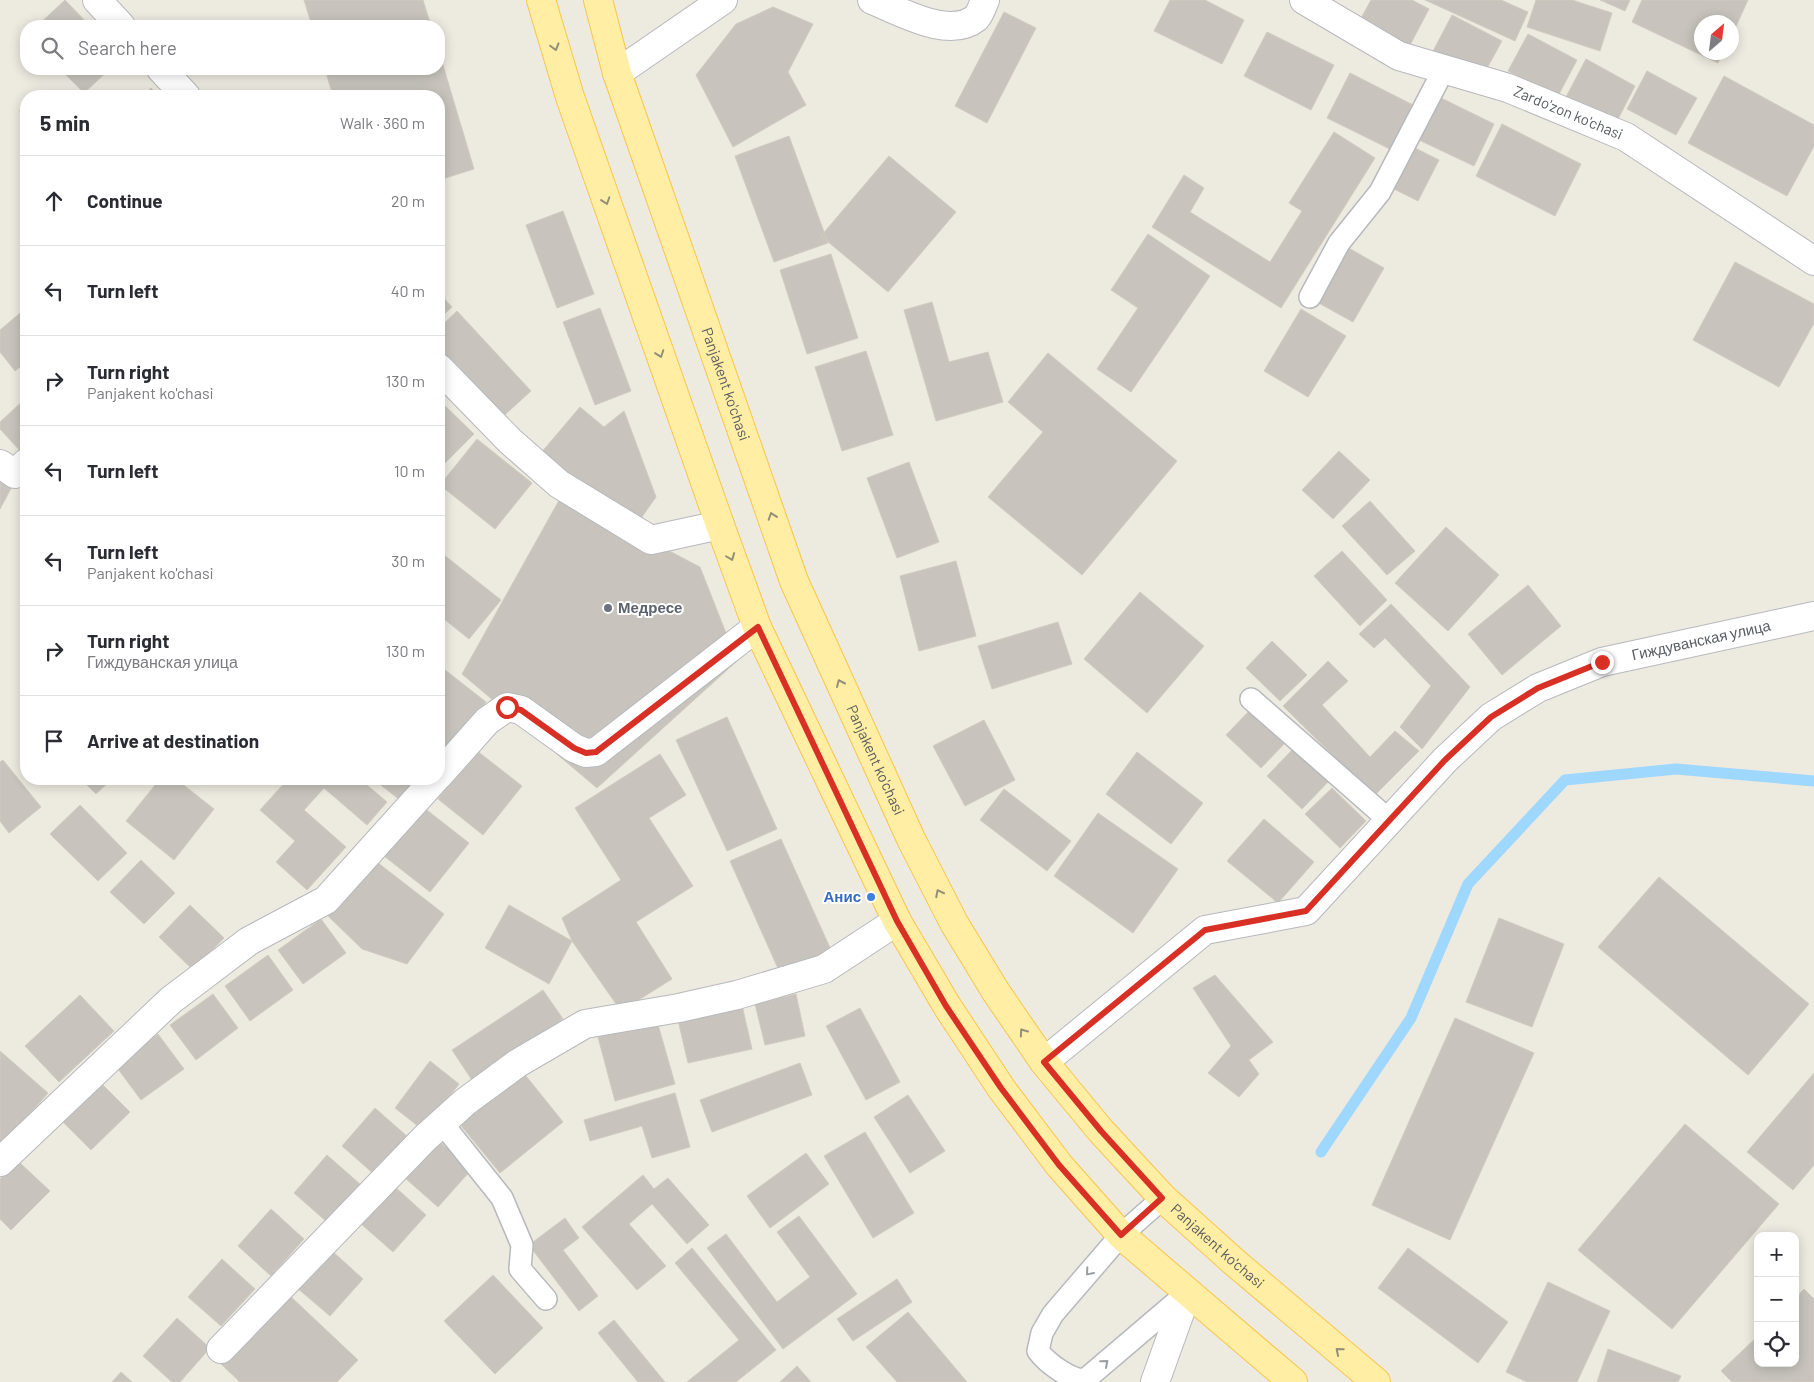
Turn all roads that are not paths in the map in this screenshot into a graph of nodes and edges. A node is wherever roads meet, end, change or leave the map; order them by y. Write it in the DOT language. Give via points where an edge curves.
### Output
graph roads {
  1 [pos="96,0"];
  2 [pos="541,0"];
  3 [pos="598,0"];
  4 [pos="723,0"];
  5 [pos="872,0"];
  6 [pos="985,0"];
  7 [pos="1304,0"];
  8 [pos="115,20"];
  9 [pos="1444,69"];
  10 [pos="617,73"];
  11 [pos="167,75"];
  12 [pos="180,90"];
  13 [pos="1814,260"];
  14 [pos="1310,298"];
  15 [pos="445,374"];
  16 [pos="0,464"];
  17 [pos="20,469"];
  18 [pos="720,526"];
  19 [pos="1814,616"];
  20 [pos="758,627"];
  21 [pos="1250,699"];
  22 [pos="445,767"];
  23 [pos="430,785"];
  24 [pos="1390,821"];
  25 [pos="897,921"];
  26 [pos="1044,1062"];
  27 [pos="442,1123"];
  28 [pos="0,1162"];
  29 [pos="1162,1198"];
  30 [pos="1121,1235"];
  31 [pos="1187,1293"];
  32 [pos="546,1299"];
  33 [pos="221,1349"];
  34 [pos="1155,1382"];
  35 [pos="1293,1382"];
  36 [pos="1376,1382"];
  1 -- 8 [label="street"];
  2 -- 18 [label="main road, one-way" via="570,97"];
  3 -- 10 [label="main road, Panjakent ko'chasi"];
  4 -- 10 [label="street"];
  5 -- 6 [label="street" via="937,26 959,26 977,17"];
  7 -- 9 [label="street, Zardo'zon ko'chasi" via="1399,56"];
  9 -- 13 [label="street, Zardo'zon ko'chasi" via="1508,88 1626,137"];
  9 -- 14 [label="lane" via="1380,192 1339,243"];
  26 -- 10 [label="main road, Panjakent ko'chasi, one-way" via="954,923 911,839 794,581"];
  11 -- 12 [label="street"];
  15 -- 18 [label="street" via="510,441 559,484 651,540"];
  16 -- 17 [label="street" via="15,474"];
  18 -- 20 [label="main road, one-way"];
  19 -- 24 [label="street, Гиждуванская улица" via="1602,662 1538,688 1491,717 1445,760"];
  20 -- 22 [label="street" via="596,752 586,753 574,748 521,710 507,707 487,721"];
  20 -- 25 [label="main road"];
  21 -- 24 [label="lane"];
  23 -- 28 [label="street" via="326,900 249,941 171,1000"];
  24 -- 26 [label="street, Гиждуванская улица" via="1306,911 1205,930"];
  25 -- 27 [label="street" via="824,969 737,995 585,1024 485,1086"];
  25 -- 30 [label="main road" via="946,1006 1001,1088 1059,1165"];
  26 -- 29 [label="main road, Panjakent ko'chasi"];
  27 -- 32 [label="lane" via="502,1198 522,1245 520,1269"];
  27 -- 33 [label="street"];
  29 -- 30 [label="lane"];
  36 -- 29 [label="main road, Panjakent ko'chasi, one-way"];
  30 -- 31 [label="main road"];
  30 -- 31 [label="lane, one-way" via="1053,1314 1039,1339 1038,1352 1042,1356 1070,1379 1086,1379"];
  31 -- 34 [label="street"];
  31 -- 35 [label="main road"];
}
